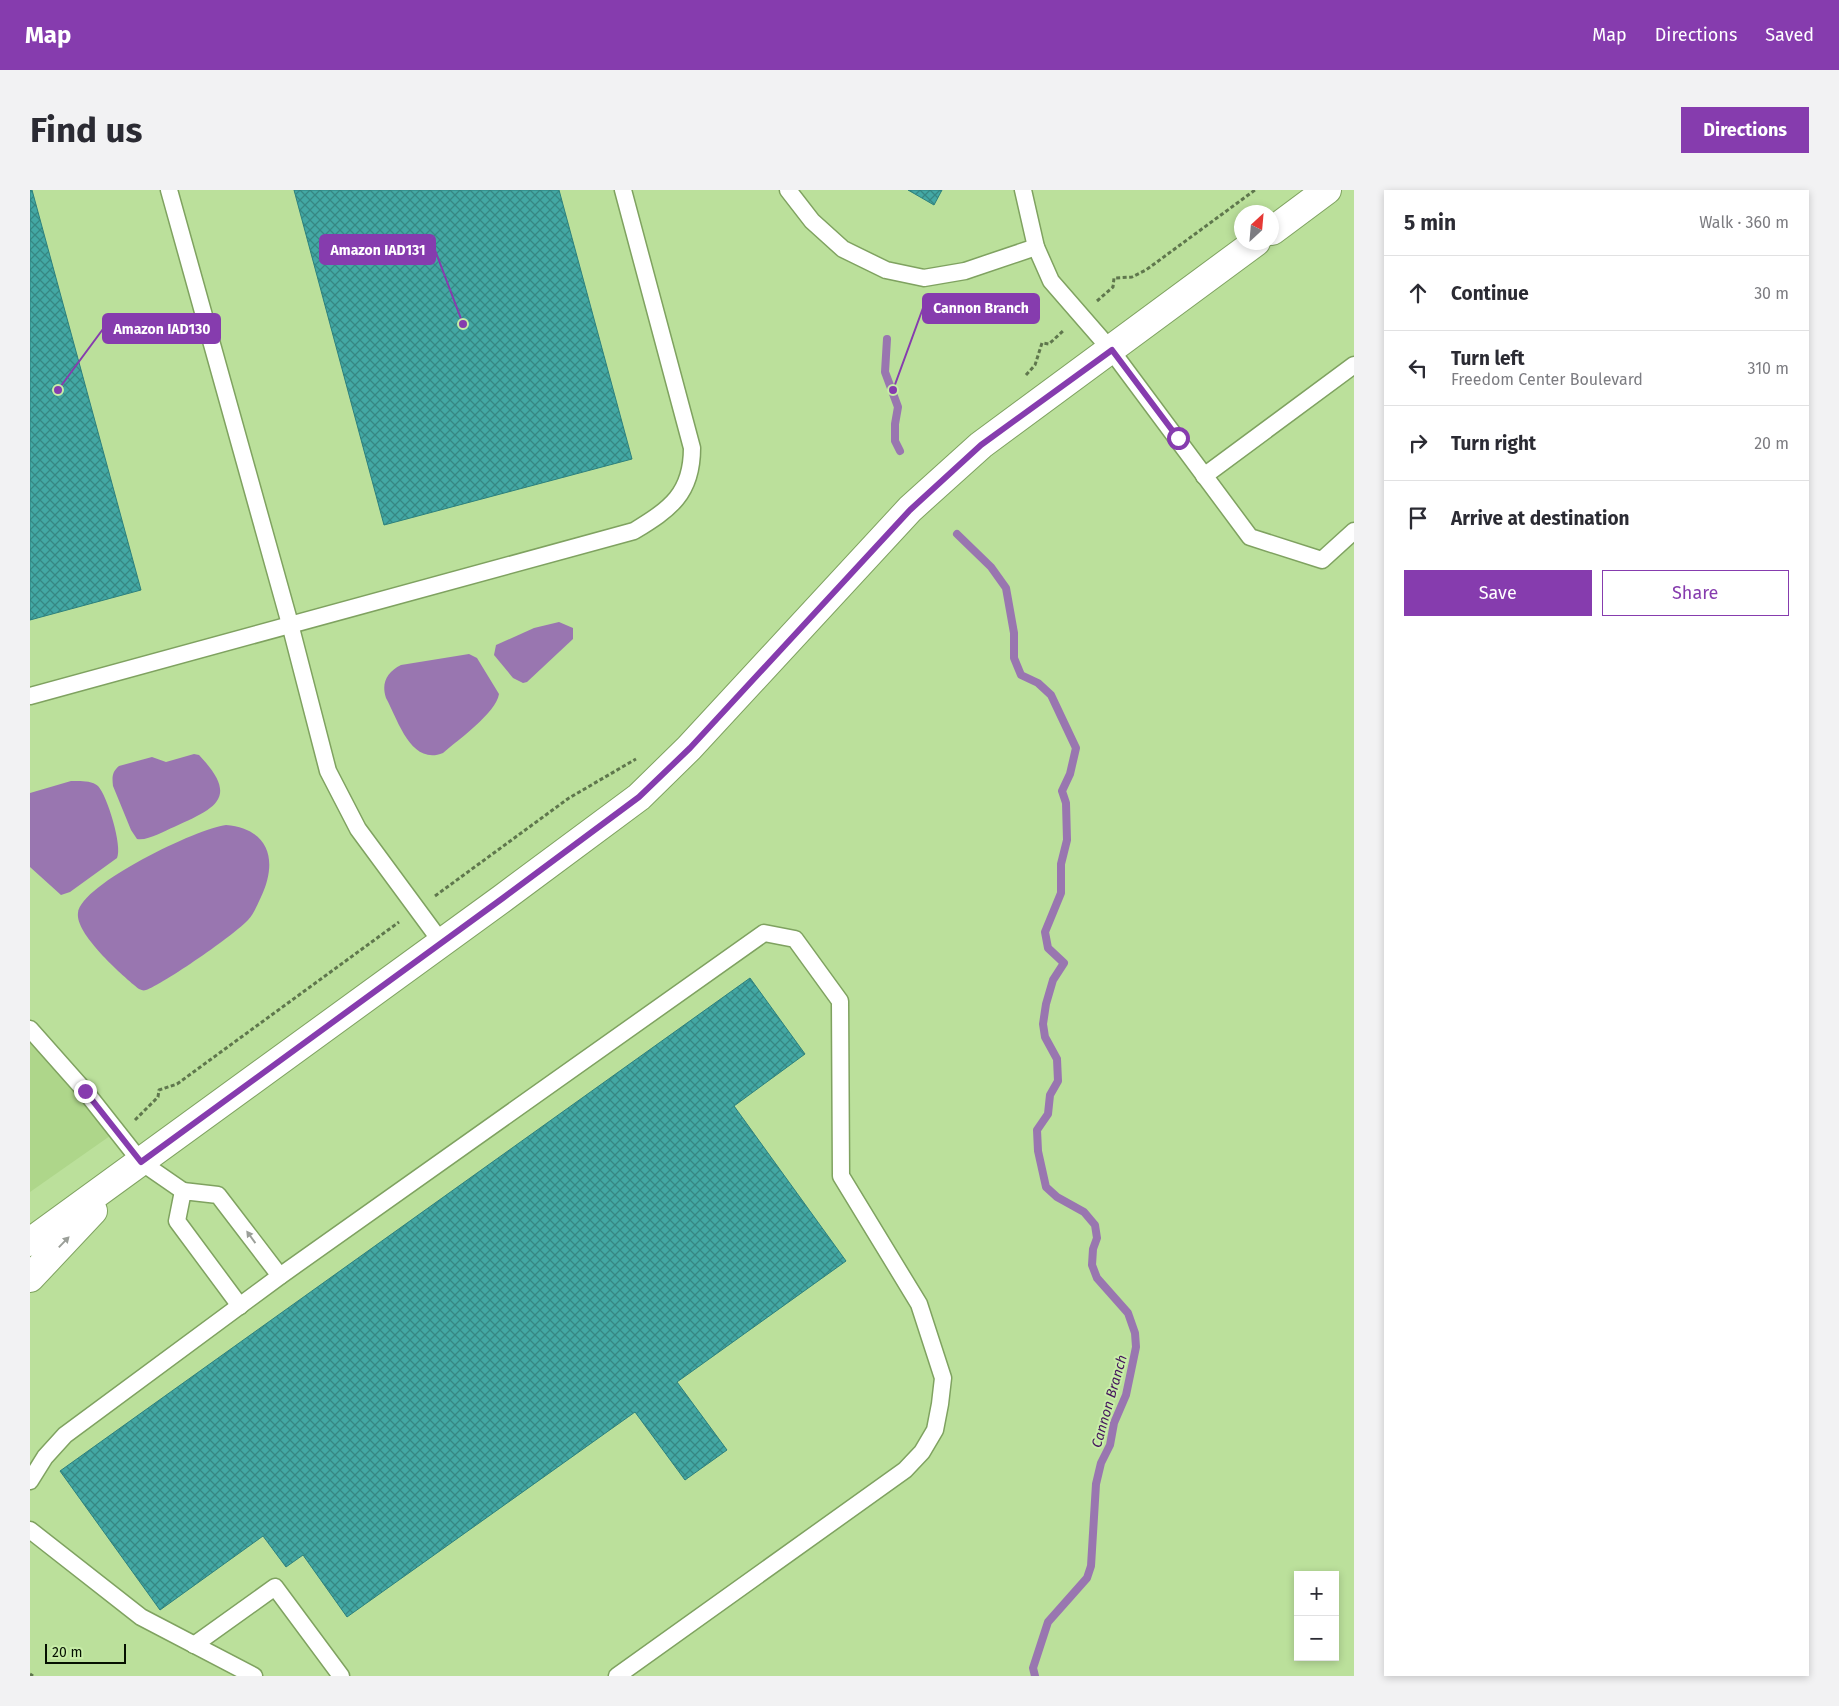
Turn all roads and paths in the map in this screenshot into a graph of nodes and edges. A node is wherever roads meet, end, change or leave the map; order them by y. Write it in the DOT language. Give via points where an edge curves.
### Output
graph roads {
  1 [pos="169,190"];
  2 [pos="623,190"];
  3 [pos="788,190"];
  4 [pos="1023,190"];
  5 [pos="1255,190"];
  6 [pos="1328,190"];
  7 [pos="1279,226"];
  8 [pos="1036,247"];
  9 [pos="1245,250"];
  10 [pos="1113,287"];
  11 [pos="1049,344"];
  12 [pos="1112,350"];
  13 [pos="1354,365"];
  14 [pos="1020,380"];
  15 [pos="1204,476"];
  16 [pos="1354,531"];
  17 [pos="290,624"];
  18 [pos="30,696"];
  19 [pos="640,756"];
  20 [pos="470,870"];
  21 [pos="442,943"];
  22 [pos="368,945"];
  23 [pos="30,1029"];
  24 [pos="158,1097"];
  25 [pos="141,1162"];
  26 [pos="182,1191"];
  27 [pos="30,1242"];
  28 [pos="280,1276"];
  29 [pos="30,1278"];
  30 [pos="240,1306"];
  31 [pos="30,1481"];
  32 [pos="30,1530"];
  33 [pos="194,1645"];
  34 [pos="254,1676"];
  35 [pos="341,1676"];
  36 [pos="617,1676"];
  1 -- 17 [label="lane"];
  2 -- 17 [label="lane" via="692,448 692,470 681,492 666,511 634,531"];
  3 -- 8 [label="lane" via="812,221 843,249 886,270 924,278 965,271"];
  4 -- 8 [label="lane"];
  5 -- 10 [label="path" via="1146,270 1132,277 1114,278"];
  6 -- 7 [label="street"];
  8 -- 12 [label="lane" via="1051,281"];
  9 -- 12 [label="street"];
  11 -- 14 [label="path" via="1042,343 1035,364"];
  12 -- 15 [label="lane"];
  12 -- 21 [label="street" via="981,445 910,510 690,748 639,797"];
  13 -- 15 [label="lane"];
  15 -- 16 [label="lane" via="1250,537 1322,560"];
  17 -- 18 [label="lane"];
  17 -- 21 [label="lane" via="328,771 358,829"];
  19 -- 20 [label="path" via="613,775 568,798"];
  21 -- 25 [label="street"];
  22 -- 24 [label="path" via="177,1084 158,1090"];
  23 -- 25 [label="lane"];
  25 -- 26 [label="lane"];
  25 -- 27 [label="street"];
  29 -- 25 [label="street, one-way"];
  28 -- 26 [label="lane, one-way" via="218,1196"];
  26 -- 30 [label="lane" via="177,1221"];
  28 -- 30 [label="lane"];
  28 -- 36 [label="lane" via="764,933 795,939 840,1001 841,1176 919,1304 942,1378 934,1430 922,1452 905,1470"];
  30 -- 31 [label="lane" via="65,1435 45,1457"];
  32 -- 33 [label="lane" via="141,1616"];
  33 -- 34 [label="lane"];
  33 -- 35 [label="lane" via="275,1587"];
}
